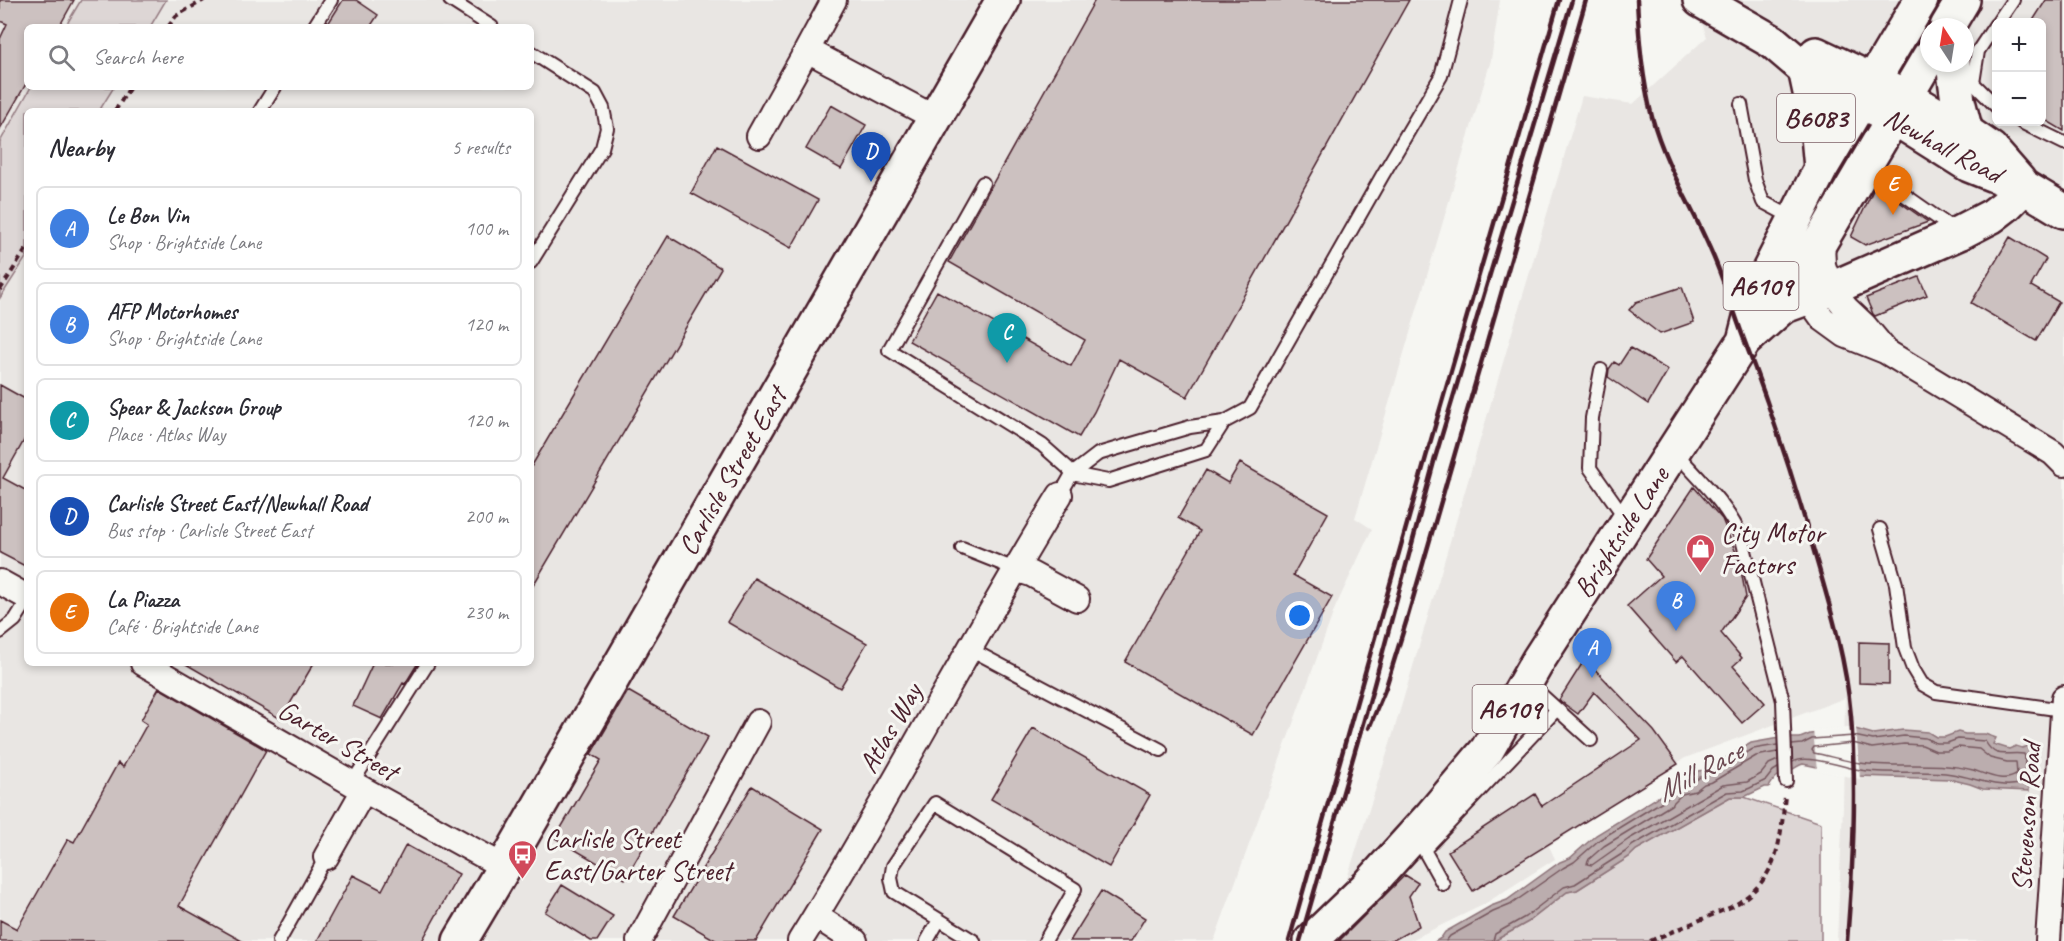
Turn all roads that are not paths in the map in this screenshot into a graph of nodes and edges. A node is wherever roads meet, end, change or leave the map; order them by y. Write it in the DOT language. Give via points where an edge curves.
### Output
graph roads {
  1 [pos="331,0"];
  2 [pos="450,0"];
  3 [pos="834,0"];
  4 [pos="1003,0"];
  5 [pos="1461,0"];
  6 [pos="1700,0"];
  7 [pos="1921,0"];
  8 [pos="1963,0"];
  9 [pos="2013,0"];
  10 [pos="1952,18"];
  11 [pos="1961,18"];
  12 [pos="2000,18"];
  13 [pos="316,24"];
  14 [pos="487,24"];
  15 [pos="1992,30"];
  16 [pos="1773,42"];
  17 [pos="807,50"];
  18 [pos="534,54"];
  19 [pos="1804,69"];
  20 [pos="1920,72"];
  21 [pos="1954,72"];
  22 [pos="274,90"];
  23 [pos="1867,92"];
  24 [pos="1992,102"];
  25 [pos="1741,104"];
  26 [pos="1899,106"];
  27 [pos="262,108"];
  28 [pos="935,118"];
  29 [pos="2028,126"];
  30 [pos="1966,132"];
  31 [pos="759,136"];
  32 [pos="2064,143"];
  33 [pos="1821,168"];
  34 [pos="1886,182"];
  35 [pos="983,183"];
  36 [pos="2024,187"];
  37 [pos="2064,212"];
  38 [pos="1792,227"];
  39 [pos="1959,233"];
  40 [pos="534,257"];
  41 [pos="1805,292"];
  42 [pos="1744,341"];
  43 [pos="1600,369"];
  44 [pos="1224,422"];
  45 [pos="1674,450"];
  46 [pos="2064,464"];
  47 [pos="1072,474"];
  48 [pos="1060,495"];
  49 [pos="1628,522"];
  50 [pos="1880,529"];
  51 [pos="962,548"];
  52 [pos="1014,569"];
  53 [pos="0,582"];
  54 [pos="24,597"];
  55 [pos="1077,599"];
  56 [pos="24,604"];
  57 [pos="0,632"];
  58 [pos="970,649"];
  59 [pos="148,666"];
  60 [pos="426,666"];
  61 [pos="1526,681"];
  62 [pos="2064,704"];
  63 [pos="1557,709"];
  64 [pos="758,722"];
  65 [pos="1591,740"];
  66 [pos="1161,750"];
  67 [pos="1786,781"];
  68 [pos="358,787"];
  69 [pos="326,857"];
  70 [pos="504,867"];
  71 [pos="1443,884"];
  72 [pos="816,916"];
  73 [pos="939,920"];
  74 [pos="279,941"];
  75 [pos="460,941"];
  76 [pos="639,941"];
  77 [pos="800,941"];
  78 [pos="855,941"];
  79 [pos="927,941"];
  80 [pos="974,941"];
  81 [pos="1045,941"];
  82 [pos="1311,941"];
  83 [pos="2048,941"];
  1 -- 13 [label="lane"];
  2 -- 14 [label="lane"];
  3 -- 17 [label="street"];
  4 -- 28 [label="main road, Carlisle Street East"];
  5 -- 44 [label="lane" via="1442,76 1250,408"];
  6 -- 16 [label="main road, Newhall Road / B6083"];
  7 -- 23 [label="main road, Brightside Lane / A6109"];
  8 -- 10 [label="main road"];
  8 -- 11 [label="main road"];
  9 -- 12 [label="lane"];
  15 -- 24 [label="lane" via="1978,51 1973,83"];
  16 -- 19 [label="main road, Newhall Road / B6083"];
  16 -- 23 [label="main road, Newhall Road / B6083" via="1822,56"];
  17 -- 28 [label="street"];
  17 -- 31 [label="street"];
  18 -- 40 [label="lane" via="595,93 607,128 602,148"];
  19 -- 23 [label="main road, Newhall Road / B6083"];
  19 -- 33 [label="main road, B6083" via="1817,125"];
  20 -- 26 [label="main road, Brightside Lane / A6109"];
  21 -- 30 [label="main road"];
  22 -- 27 [label="lane"];
  23 -- 26 [label="main road, Newhall Road / B6083"];
  23 -- 33 [label="main road, Brightside Lane / A6109"];
  25 -- 38 [label="lane" via="1763,202"];
  26 -- 30 [label="main road, Newhall Road / B6083"];
  26 -- 36 [label="main road, Newhall Road / B6083" via="1969,165"];
  26 -- 41 [label="main road, Brightside Lane / A6109" via="1822,242"];
  28 -- 70 [label="main road, Carlisle Street East"];
  29 -- 32 [label="lane"];
  30 -- 36 [label="main road, Newhall Road / B6083" via="1991,149"];
  33 -- 38 [label="main road, Brightside Lane / A6109"];
  34 -- 39 [label="lane"];
  35 -- 47 [label="lane" via="889,350 1042,445"];
  36 -- 37 [label="main road, Newhall Road / B6083"];
  36 -- 39 [label="main road" via="1992,216"];
  38 -- 41 [label="street"];
  38 -- 42 [label="main road, Brightside Lane / A6109" via="1755,298"];
  39 -- 41 [label="main road"];
  41 -- 42 [label="main road, Brightside Lane / A6109"];
  41 -- 46 [label="street" via="1846,308 1885,351 2053,453"];
  42 -- 45 [label="main road, Brightside Lane / A6109"];
  43 -- 49 [label="lane" via="1592,418 1590,468"];
  44 -- 47 [label="lane" via="1190,427 1098,454"];
  44 -- 47 [label="lane" via="1206,450 1108,481"];
  45 -- 49 [label="main road, Brightside Lane / A6109"];
  45 -- 67 [label="lane" via="1722,504 1742,539 1779,681 1785,722"];
  47 -- 48 [label="lane"];
  48 -- 52 [label="street, Atlas Way"];
  49 -- 61 [label="main road, Brightside Lane / A6109"];
  50 -- 62 [label="lane" via="1896,584 1905,648 1922,684 1936,692"];
  51 -- 52 [label="lane"];
  52 -- 55 [label="street"];
  52 -- 58 [label="street, Atlas Way"];
  53 -- 54 [label="street"];
  56 -- 57 [label="lane" via="15,620"];
  58 -- 66 [label="lane"];
  58 -- 72 [label="street, Atlas Way"];
  59 -- 68 [label="street, Garter Street"];
  60 -- 68 [label="lane"];
  61 -- 63 [label="lane"];
  61 -- 82 [label="main road, Brightside Lane / A6109" via="1480,758 1368,886"];
  62 -- 83 [label="street, Stevenson Road"];
  63 -- 65 [label="lane"];
  63 -- 71 [label="lane" via="1424,850"];
  64 -- 76 [label="street"];
  68 -- 69 [label="street"];
  68 -- 70 [label="street, Garter Street"];
  69 -- 74 [label="lane"];
  70 -- 75 [label="main road, Carlisle Street East"];
  72 -- 77 [label="street, Atlas Way"];
  72 -- 78 [label="street"];
  73 -- 79 [label="lane"];
  73 -- 80 [label="lane"];
  73 -- 81 [label="lane" via="894,892 891,878 893,866 935,803 1075,889"];
}
